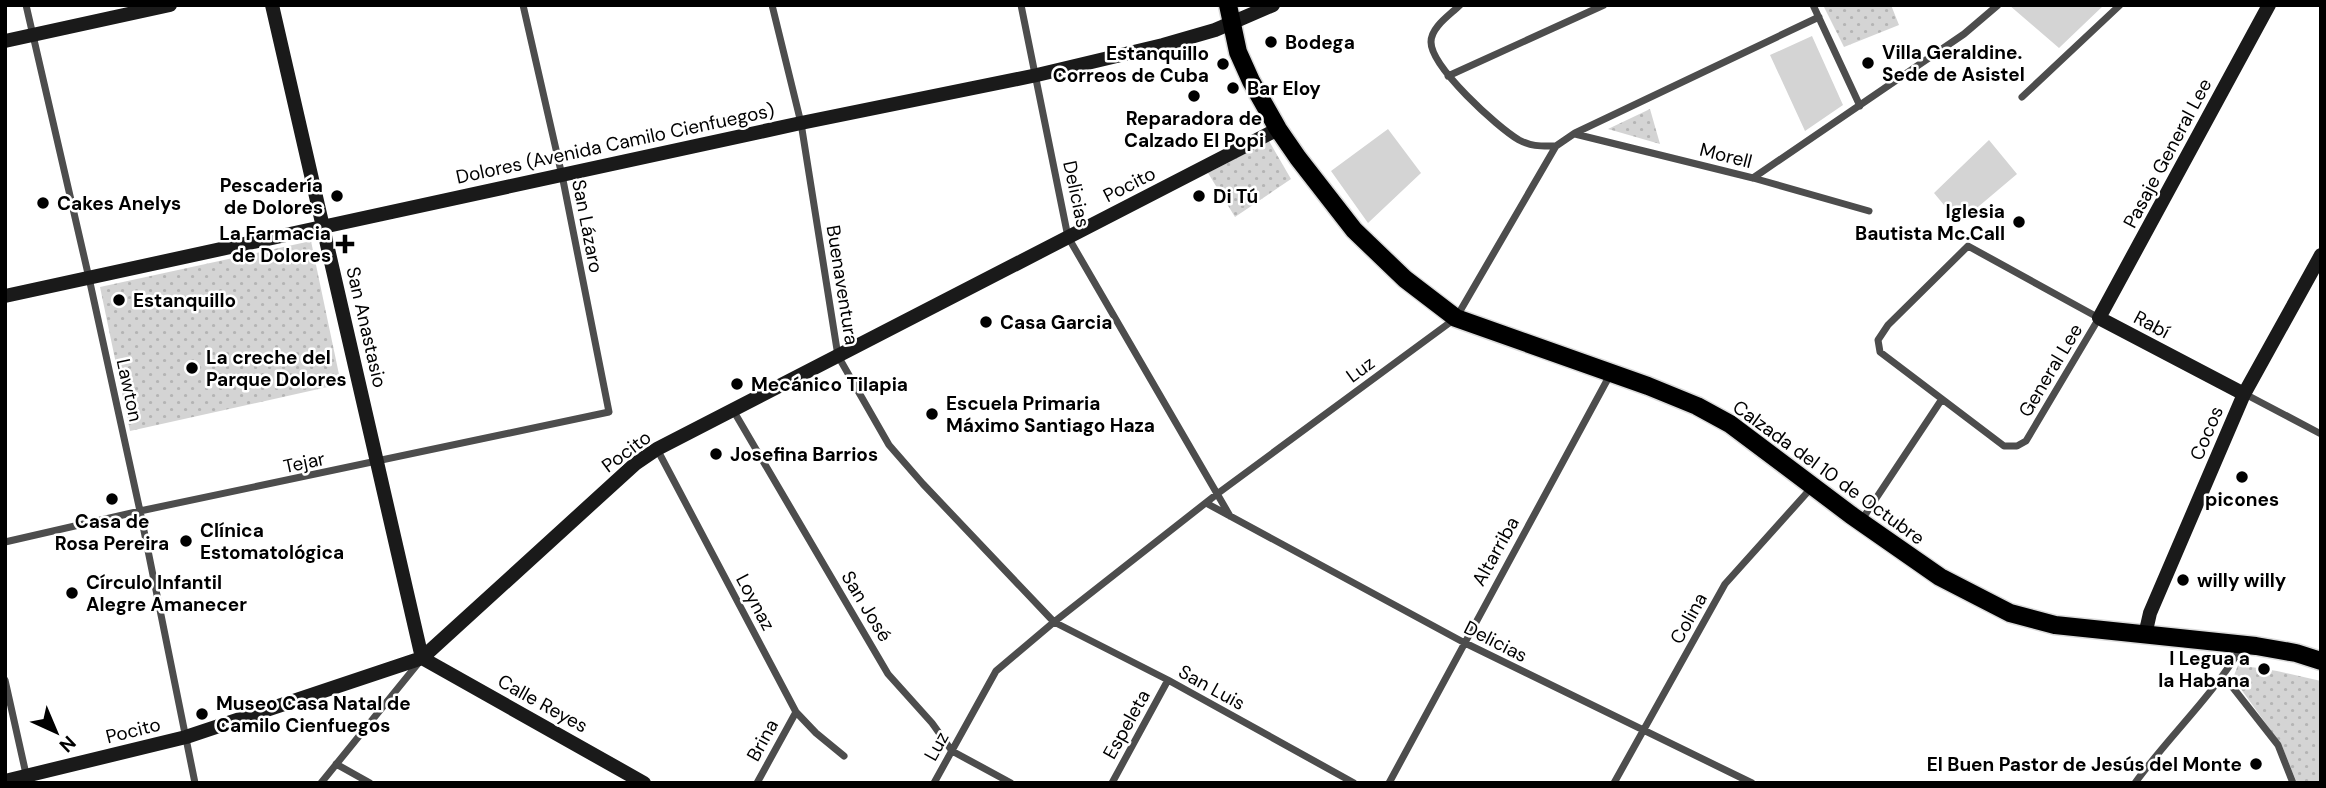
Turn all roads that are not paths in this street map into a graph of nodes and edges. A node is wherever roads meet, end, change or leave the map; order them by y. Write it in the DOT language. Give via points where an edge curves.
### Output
graph roads {
  1 [pos="26,5"];
  2 [pos="170,5"];
  3 [pos="272,5"];
  4 [pos="523,5"];
  5 [pos="772,5"];
  6 [pos="1021,5"];
  7 [pos="1228,5"];
  8 [pos="1273,5"];
  9 [pos="1460,5"];
  10 [pos="1604,5"];
  11 [pos="1813,5"];
  12 [pos="1998,5"];
  13 [pos="2120,5"];
  14 [pos="2269,5"];
  15 [pos="1819,17"];
  16 [pos="1232,24"];
  17 [pos="32,35"];
  18 [pos="5,41"];
  19 [pos="1037,75"];
  20 [pos="1448,76"];
  21 [pos="2022,97"];
  22 [pos="1860,106"];
  23 [pos="801,123"];
  24 [pos="1278,129"];
  25 [pos="1574,133"];
  26 [pos="1556,146"];
  27 [pos="561,174"];
  28 [pos="1753,178"];
  29 [pos="1868,211"];
  30 [pos="324,226"];
  31 [pos="1069,237"];
  32 [pos="2321,255"];
  33 [pos="89,278"];
  34 [pos="5,296"];
  35 [pos="1456,318"];
  36 [pos="2099,318"];
  37 [pos="838,356"];
  38 [pos="1611,373"];
  39 [pos="2244,394"];
  40 [pos="1942,399"];
  41 [pos="733,410"];
  42 [pos="609,412"];
  43 [pos="2321,434"];
  44 [pos="657,449"];
  45 [pos="379,462"];
  46 [pos="1812,486"];
  47 [pos="1217,494"];
  48 [pos="1206,503"];
  49 [pos="140,511"];
  50 [pos="1231,518"];
  51 [pos="1861,522"];
  52 [pos="5,542"];
  53 [pos="1054,622"];
  54 [pos="2146,635"];
  55 [pos="1463,642"];
  56 [pos="2242,645"];
  57 [pos="422,658"];
  58 [pos="2321,661"];
  59 [pos="2223,675"];
  60 [pos="5,680"];
  61 [pos="1168,680"];
  62 [pos="796,712"];
  63 [pos="1643,731"];
  64 [pos="186,737"];
  65 [pos="952,751"];
  66 [pos="845,756"];
  67 [pos="336,764"];
  68 [pos="27,780"];
  69 [pos="5,781"];
  70 [pos="195,783"];
  71 [pos="321,783"];
  72 [pos="370,783"];
  73 [pos="644,783"];
  74 [pos="757,783"];
  75 [pos="934,783"];
  76 [pos="1012,783"];
  77 [pos="1112,783"];
  78 [pos="1354,783"];
  79 [pos="1388,783"];
  80 [pos="1614,783"];
  81 [pos="1752,783"];
  82 [pos="2135,783"];
  83 [pos="2293,783"];
  1 -- 17 [label="street, Lawton"];
  2 -- 17 [label="street"];
  3 -- 30 [label="street, San Anastasio"];
  4 -- 27 [label="street, San Lázaro"];
  5 -- 23 [label="street, Buenaventura"];
  6 -- 19 [label="street, Delicias"];
  7 -- 16 [label="main road, Calzada del 10 de Octubre"];
  8 -- 16 [label="street, Dolores (Avenida Camilo Cienfuegos)"];
  9 -- 20 [label="street" via="1431,39 1433,54"];
  10 -- 20 [label="street"];
  11 -- 15 [label="street"];
  12 -- 22 [label="street"];
  13 -- 21 [label="street"];
  14 -- 36 [label="street, Pasaje General Lee"];
  15 -- 22 [label="street"];
  15 -- 25 [label="street, Luz"];
  16 -- 19 [label="street, Dolores (Avenida Camilo Cienfuegos)"];
  16 -- 24 [label="main road, Calzada del 10 de Octubre" via="1246,72"];
  17 -- 18 [label="street"];
  17 -- 33 [label="street, Lawton"];
  19 -- 23 [label="street, Dolores (Avenida Camilo Cienfuegos)"];
  19 -- 31 [label="street, Delicias"];
  20 -- 26 [label="street" via="1519,139 1535,146"];
  22 -- 28 [label="street"];
  23 -- 27 [label="street, Dolores (Avenida Camilo Cienfuegos)"];
  23 -- 37 [label="street, Buenaventura"];
  24 -- 31 [label="street, Pocito"];
  24 -- 35 [label="main road, Calzada del 10 de Octubre" via="1354,230 1405,279"];
  25 -- 26 [label="street, Luz"];
  25 -- 28 [label="street, Morell"];
  26 -- 35 [label="street, Luz"];
  27 -- 30 [label="street, Dolores (Avenida Camilo Cienfuegos)"];
  27 -- 42 [label="street, San Lázaro"];
  28 -- 29 [label="street, Morell"];
  30 -- 33 [label="street, Dolores (Avenida Camilo Cienfuegos)"];
  30 -- 45 [label="street, San Anastasio"];
  31 -- 37 [label="street, Pocito"];
  31 -- 47 [label="street, Delicias"];
  32 -- 39 [label="street, Cocos"];
  33 -- 34 [label="street, Dolores (Avenida Camilo Cienfuegos)"];
  33 -- 49 [label="street, Lawton"];
  35 -- 38 [label="main road, Calzada del 10 de Octubre"];
  35 -- 47 [label="street, Luz"];
  36 -- 39 [label="street, Rabí"];
  36 -- 40 [label="street, General Lee" via="2026,441 2017,446 2004,446"];
  36 -- 40 [label="street, Rabí" via="1968,246 1878,340 1880,352"];
  37 -- 41 [label="street, Pocito"];
  37 -- 53 [label="street, Buenaventura" via="889,445"];
  38 -- 46 [label="main road, Calzada del 10 de Octubre" via="1730,424"];
  38 -- 55 [label="street, Altarriba"];
  39 -- 43 [label="street, Rabí"];
  39 -- 54 [label="street, Cocos" via="2150,613"];
  40 -- 51 [label="street"];
  41 -- 44 [label="street, Pocito"];
  41 -- 65 [label="street, San José" via="888,674"];
  42 -- 45 [label="street, Tejar"];
  44 -- 57 [label="street, Pocito"];
  44 -- 62 [label="street, Loynaz"];
  45 -- 49 [label="street, Tejar"];
  45 -- 57 [label="street, San Anastasio"];
  46 -- 51 [label="main road, Calzada del 10 de Octubre"];
  46 -- 63 [label="street, Colina" via="1725,584"];
  47 -- 48 [label="street, Luz"];
  47 -- 50 [label="street, Delicias"];
  48 -- 50 [label="street, Delicias"];
  48 -- 53 [label="street, Luz"];
  49 -- 52 [label="street, Tejar"];
  49 -- 64 [label="street, Lawton"];
  50 -- 55 [label="street, Delicias"];
  51 -- 54 [label="main road, Calzada del 10 de Octubre" via="1940,577 2010,613 2055,625"];
  53 -- 61 [label="street, San Luis"];
  53 -- 65 [label="street, Luz" via="996,671"];
  54 -- 56 [label="main road, Calzada del 10 de Octubre"];
  55 -- 63 [label="street, Delicias"];
  55 -- 79 [label="street, Altarriba"];
  56 -- 58 [label="main road, Calzada del 10 de Octubre"];
  56 -- 59 [label="street"];
  57 -- 64 [label="street, Pocito"];
  57 -- 67 [label="street"];
  57 -- 73 [label="street, Calle Reyes"];
  59 -- 82 [label="street"];
  59 -- 83 [label="street" via="2278,745"];
  60 -- 68 [label="street"];
  61 -- 77 [label="street, Espeleta"];
  61 -- 78 [label="street, San Luis"];
  62 -- 66 [label="street, Loynaz"];
  62 -- 74 [label="street, Brina"];
  63 -- 80 [label="street, Colina"];
  63 -- 81 [label="street, Delicias"];
  64 -- 68 [label="street, Pocito"];
  64 -- 70 [label="street, Lawton"];
  65 -- 75 [label="street, Luz"];
  65 -- 76 [label="street, San José"];
  67 -- 71 [label="street"];
  67 -- 72 [label="street"];
  68 -- 69 [label="street, Pocito"];
}
